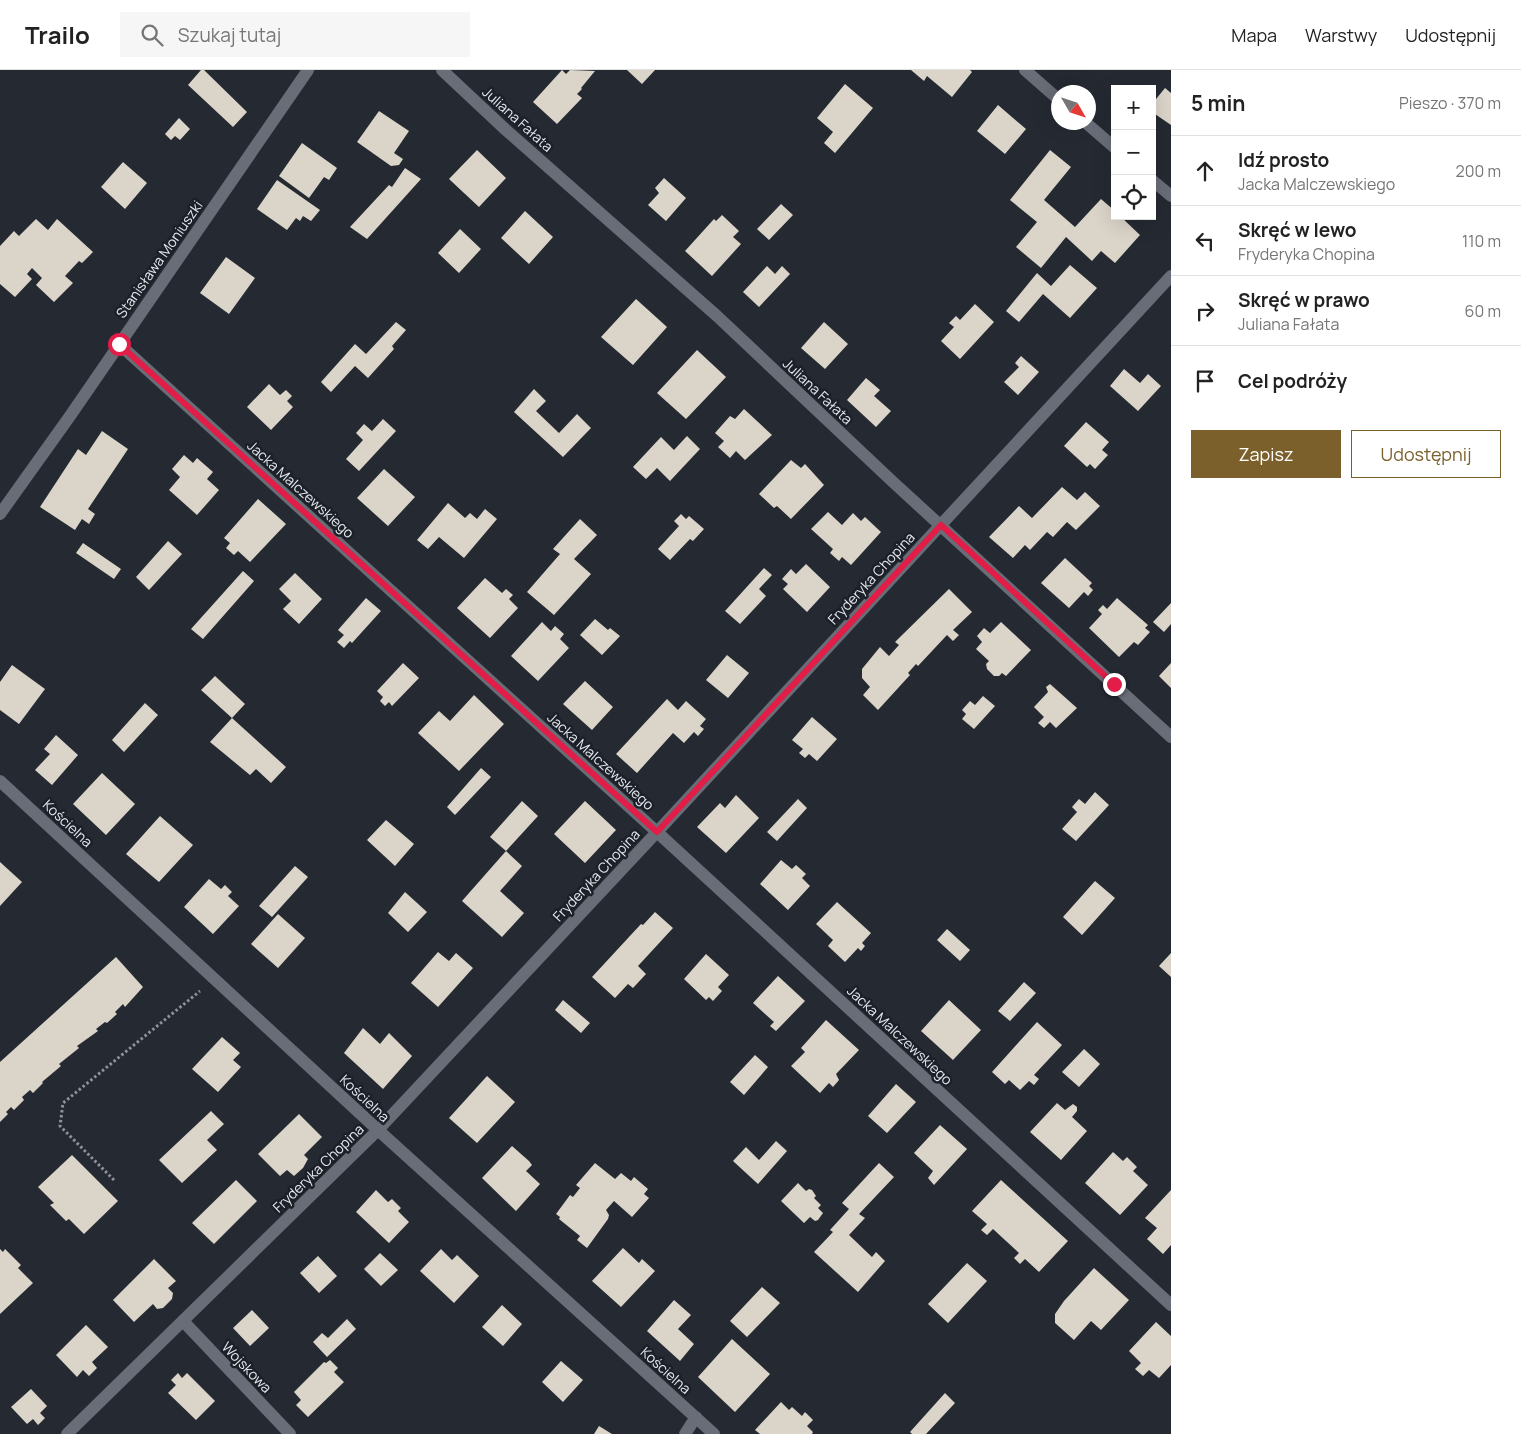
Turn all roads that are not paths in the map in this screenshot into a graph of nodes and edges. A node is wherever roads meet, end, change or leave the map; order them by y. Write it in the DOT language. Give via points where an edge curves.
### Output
graph roads {
  1 [pos="308,70"];
  2 [pos="442,70"];
  3 [pos="1025,70"];
  4 [pos="1051,93"];
  5 [pos="1094,130"];
  6 [pos="1111,145"];
  7 [pos="1156,183"];
  8 [pos="1171,196"];
  9 [pos="1171,276"];
  10 [pos="119,344"];
  11 [pos="0,514"];
  12 [pos="941,525"];
  13 [pos="1171,737"];
  14 [pos="0,781"];
  15 [pos="657,832"];
  16 [pos="378,1130"];
  17 [pos="1171,1306"];
  18 [pos="183,1321"];
  19 [pos="696,1417"];
  20 [pos="67,1434"];
  21 [pos="290,1434"];
  22 [pos="684,1434"];
  23 [pos="714,1434"];
  1 -- 10 [label="street, Stanisława Moniuszki"];
  2 -- 12 [label="street, Juliana Fałata" via="717,316"];
  3 -- 4 [label="street"];
  5 -- 6 [label="street"];
  7 -- 8 [label="street"];
  9 -- 12 [label="street, Fryderyka Chopina"];
  10 -- 11 [label="street, Stanisława Moniuszki"];
  10 -- 15 [label="street, Jacka Malczewskiego"];
  12 -- 13 [label="street, Juliana Fałata"];
  12 -- 15 [label="street, Fryderyka Chopina"];
  14 -- 16 [label="street, Kościelna"];
  15 -- 16 [label="street, Fryderyka Chopina"];
  15 -- 17 [label="street, Jacka Malczewskiego"];
  16 -- 18 [label="street, Fryderyka Chopina"];
  16 -- 19 [label="street, Kościelna"];
  18 -- 20 [label="street, Fryderyka Chopina"];
  18 -- 21 [label="street, Wojskowa"];
  19 -- 22 [label="street"];
  19 -- 23 [label="street, Kościelna"];
}
